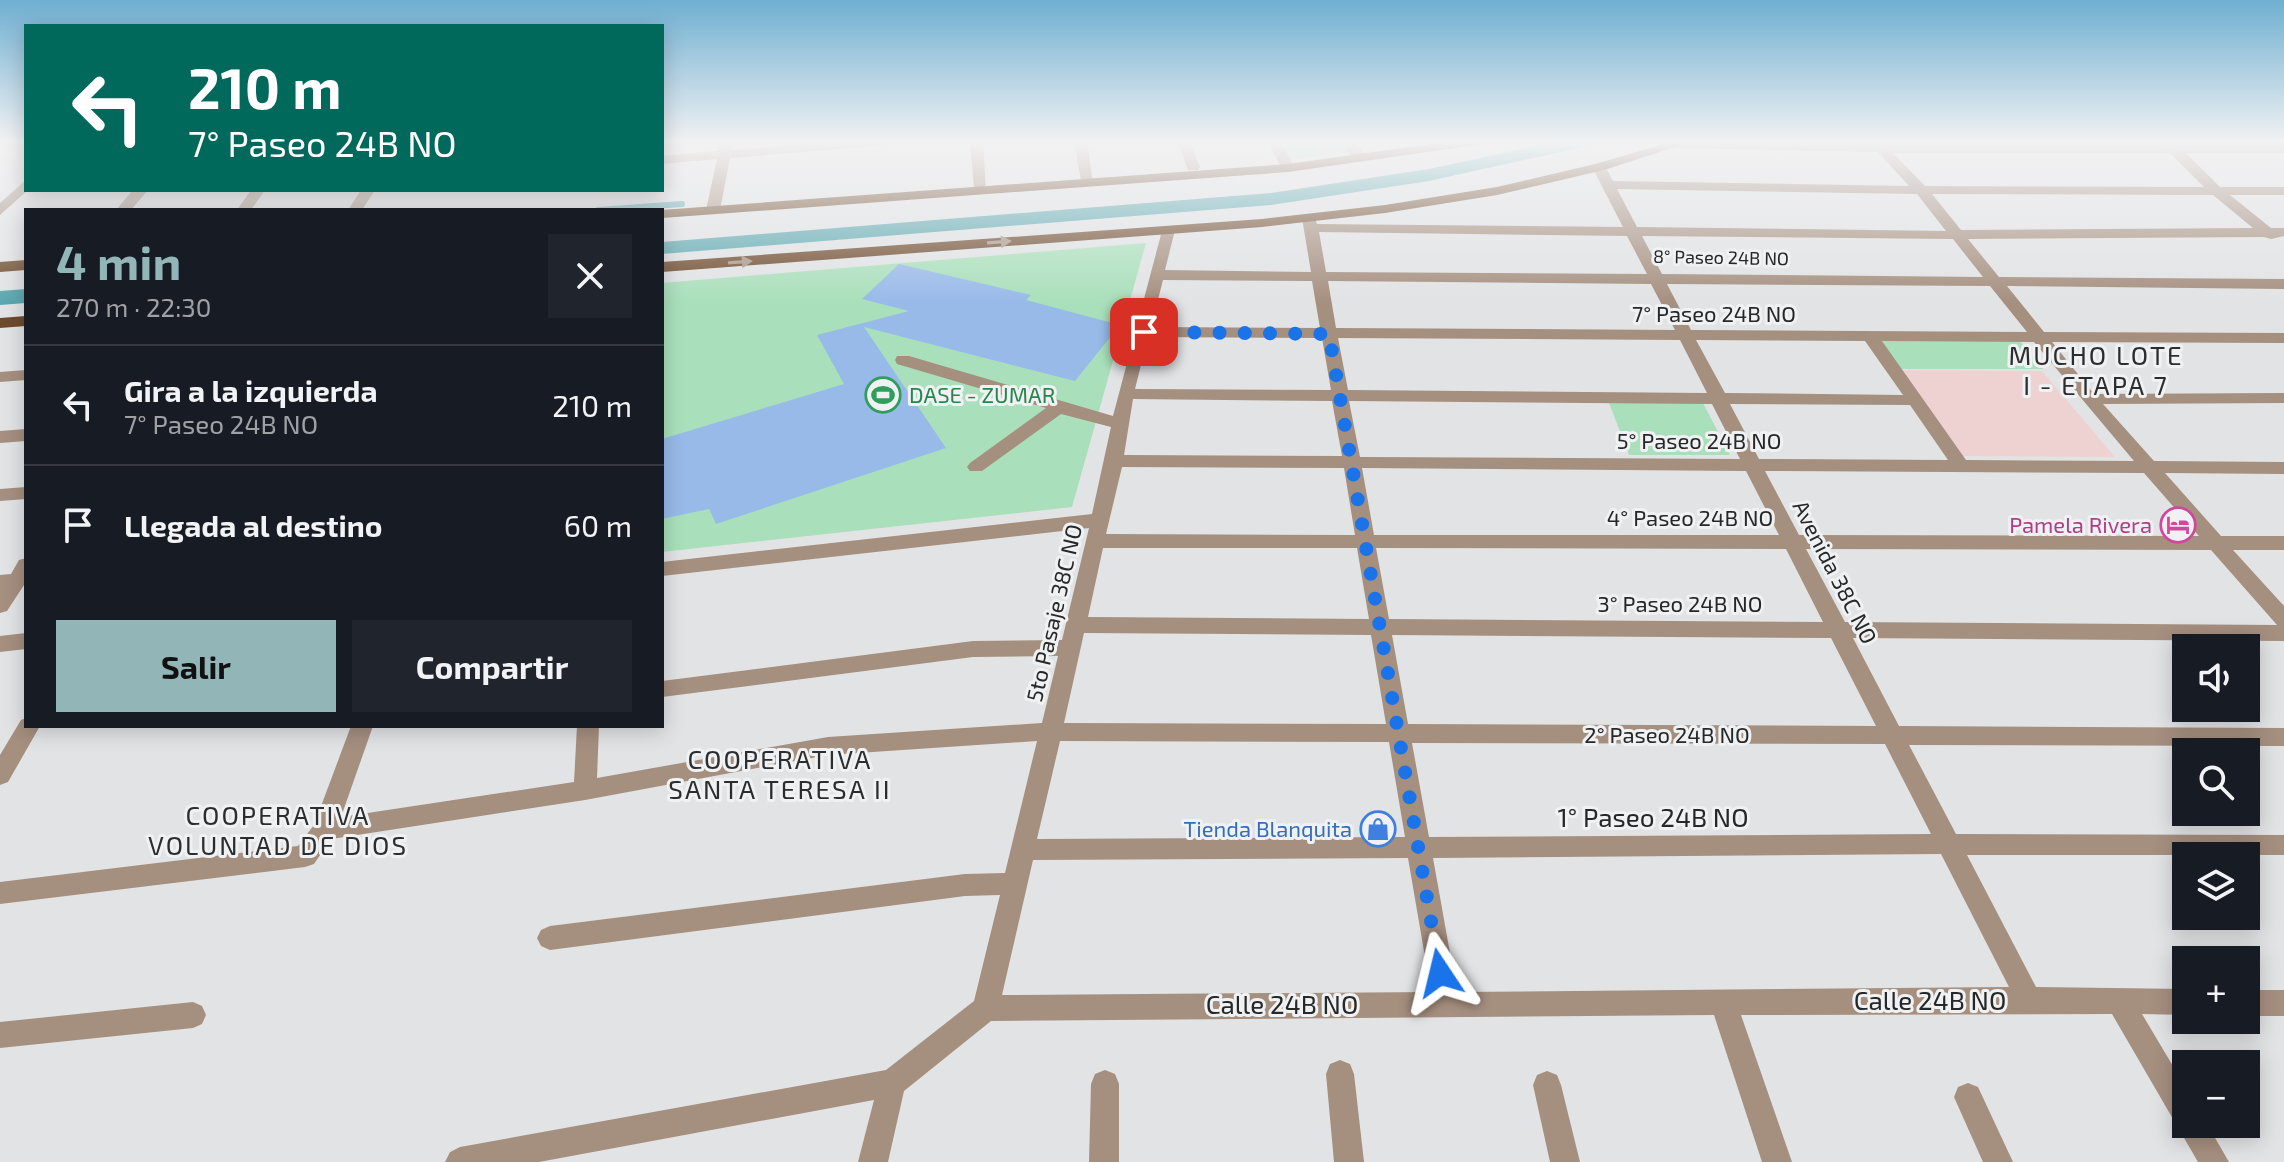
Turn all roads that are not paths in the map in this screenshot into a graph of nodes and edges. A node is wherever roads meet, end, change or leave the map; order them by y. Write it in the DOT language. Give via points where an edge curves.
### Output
graph roads {
  1 [pos="15,195"];
  2 [pos="716,195"];
  3 [pos="902,195"];
  4 [pos="1472,195"];
  5 [pos="1614,195"];
  6 [pos="1925,195"];
  7 [pos="2221,195"];
  8 [pos="713,210"];
  9 [pos="0,211"];
  10 [pos="664,214"];
  11 [pos="1310,223"];
  12 [pos="1631,229"];
  13 [pos="1168,230"];
  14 [pos="2267,232"];
  15 [pos="2284,232"];
  16 [pos="1953,233"];
  17 [pos="2284,245"];
  18 [pos="24,265"];
  19 [pos="0,267"];
  20 [pos="664,267"];
  21 [pos="1158,275"];
  22 [pos="1319,276"];
  23 [pos="1656,277"];
  24 [pos="1990,280"];
  25 [pos="2284,284"];
  26 [pos="24,321"];
  27 [pos="0,323"];
  28 [pos="1144,332"];
  29 [pos="1329,334"];
  30 [pos="1687,337"];
  31 [pos="1871,337"];
  32 [pos="2038,337"];
  33 [pos="2284,338"];
  34 [pos="903,360"];
  35 [pos="24,375"];
  36 [pos="0,377"];
  37 [pos="1125,394"];
  38 [pos="1340,396"];
  39 [pos="2284,398"];
  40 [pos="1719,399"];
  41 [pos="2089,399"];
  42 [pos="1917,400"];
  43 [pos="1064,408"];
  44 [pos="1119,423"];
  45 [pos="24,435"];
  46 [pos="0,437"];
  47 [pos="1114,461"];
  48 [pos="1352,462"];
  49 [pos="1753,465"];
  50 [pos="1961,466"];
  51 [pos="976,467"];
  52 [pos="2149,467"];
  53 [pos="2284,468"];
  54 [pos="24,493"];
  55 [pos="0,495"];
  56 [pos="1098,530"];
  57 [pos="1366,541"];
  58 [pos="1793,542"];
  59 [pos="2284,543"];
  60 [pos="2215,544"];
  61 [pos="664,569"];
  62 [pos="14,575"];
  63 [pos="0,606"];
  64 [pos="2284,620"];
  65 [pos="1076,625"];
  66 [pos="1380,626"];
  67 [pos="1837,629"];
  68 [pos="2284,633"];
  69 [pos="24,641"];
  70 [pos="0,644"];
  71 [pos="1070,648"];
  72 [pos="664,689"];
  73 [pos="28,728"];
  74 [pos="361,728"];
  75 [pos="588,728"];
  76 [pos="1050,733"];
  77 [pos="1399,734"];
  78 [pos="1892,735"];
  79 [pos="2284,737"];
  80 [pos="0,775"];
  81 [pos="585,790"];
  82 [pos="324,830"];
  83 [pos="1948,844"];
  84 [pos="2284,845"];
  85 [pos="1418,848"];
  86 [pos="1022,850"];
  87 [pos="1015,884"];
  88 [pos="0,893"];
  89 [pos="550,938"];
  90 [pos="2029,1000"];
  91 [pos="2119,1001"];
  92 [pos="1723,1002"];
  93 [pos="2172,1002"];
  94 [pos="2260,1003"];
  95 [pos="2284,1003"];
  96 [pos="1446,1004"];
  97 [pos="986,1008"];
  98 [pos="193,1015"];
  99 [pos="0,1035"];
  100 [pos="1340,1074"];
  101 [pos="892,1083"];
  102 [pos="1105,1084"];
  103 [pos="1547,1085"];
  104 [pos="2172,1091"];
  105 [pos="1968,1097"];
  106 [pos="2199,1138"];
  107 [pos="460,1162"];
  108 [pos="873,1162"];
  109 [pos="1104,1162"];
  110 [pos="1349,1162"];
  111 [pos="1565,1162"];
  112 [pos="1777,1162"];
  113 [pos="1998,1162"];
  114 [pos="2214,1162"];
  1 -- 9 [label="street"];
  2 -- 8 [label="street"];
  3 -- 8 [label="main road"];
  4 -- 11 [label="main road"];
  5 -- 12 [label="street, Avenida 38C NO"];
  6 -- 16 [label="street"];
  7 -- 14 [label="street"];
  8 -- 10 [label="main road"];
  11 -- 12 [label="street"];
  11 -- 13 [label="main road"];
  11 -- 22 [label="street"];
  12 -- 16 [label="street"];
  12 -- 23 [label="street, Avenida 38C NO"];
  20 -- 13 [label="main road, one-way"];
  13 -- 21 [label="street, 5to Pasaje 38C NO"];
  14 -- 15 [label="street"];
  14 -- 16 [label="street"];
  14 -- 17 [label="street"];
  16 -- 24 [label="street"];
  18 -- 19 [label="main road"];
  21 -- 22 [label="street, 8° Paseo 24B NO"];
  21 -- 28 [label="street, 5to Pasaje 38C NO"];
  22 -- 23 [label="street, 8° Paseo 24B NO"];
  22 -- 29 [label="street"];
  23 -- 24 [label="street, 8° Paseo 24B NO"];
  23 -- 30 [label="street, Avenida 38C NO"];
  24 -- 25 [label="street, 8° Paseo 24B NO"];
  24 -- 32 [label="street"];
  26 -- 27 [label="main road"];
  28 -- 29 [label="street, 7° Paseo 24B NO"];
  28 -- 37 [label="street, 5to Pasaje 38C NO"];
  29 -- 30 [label="street, 7° Paseo 24B NO"];
  29 -- 38 [label="street"];
  30 -- 31 [label="street, 7° Paseo 24B NO"];
  30 -- 40 [label="street, Avenida 38C NO"];
  31 -- 32 [label="street, 7° Paseo 24B NO"];
  31 -- 42 [label="street"];
  32 -- 33 [label="street, 7° Paseo 24B NO"];
  32 -- 41 [label="street"];
  34 -- 43 [label="street"];
  35 -- 36 [label="street"];
  37 -- 38 [label="street"];
  37 -- 44 [label="street, 5to Pasaje 38C NO"];
  38 -- 40 [label="street"];
  38 -- 48 [label="street"];
  39 -- 41 [label="street"];
  40 -- 42 [label="street"];
  40 -- 49 [label="street, Avenida 38C NO"];
  41 -- 52 [label="street"];
  42 -- 50 [label="street"];
  43 -- 44 [label="street"];
  43 -- 51 [label="street" via="1048,413"];
  44 -- 47 [label="street, 5to Pasaje 38C NO"];
  45 -- 46 [label="street"];
  47 -- 48 [label="street, 5° Paseo 24B NO"];
  47 -- 56 [label="street, 5to Pasaje 38C NO"];
  48 -- 49 [label="street, 5° Paseo 24B NO"];
  48 -- 57 [label="street"];
  49 -- 50 [label="street, 5° Paseo 24B NO"];
  49 -- 58 [label="street, Avenida 38C NO"];
  50 -- 52 [label="street, 5° Paseo 24B NO"];
  52 -- 53 [label="street, 5° Paseo 24B NO"];
  52 -- 60 [label="street"];
  54 -- 55 [label="street"];
  56 -- 57 [label="street, 4° Paseo 24B NO"];
  56 -- 61 [label="street, 4° Paseo 24B NO"];
  56 -- 65 [label="street, 5to Pasaje 38C NO"];
  57 -- 58 [label="street, 4° Paseo 24B NO"];
  57 -- 66 [label="street"];
  58 -- 60 [label="street, 4° Paseo 24B NO"];
  58 -- 67 [label="street, Avenida 38C NO"];
  59 -- 60 [label="street, 4° Paseo 24B NO"];
  60 -- 64 [label="street"];
  62 -- 63 [label="street"];
  65 -- 66 [label="street, 3° Paseo 24B NO"];
  65 -- 71 [label="street, 5to Pasaje 38C NO"];
  66 -- 67 [label="street, 3° Paseo 24B NO"];
  66 -- 77 [label="street"];
  67 -- 68 [label="street, 3° Paseo 24B NO"];
  67 -- 78 [label="street, Avenida 38C NO"];
  69 -- 70 [label="street"];
  71 -- 72 [label="street" via="973,649"];
  71 -- 76 [label="street, 5to Pasaje 38C NO"];
  73 -- 80 [label="street"];
  74 -- 82 [label="street"];
  75 -- 81 [label="street"];
  76 -- 77 [label="street, 2° Paseo 24B NO"];
  76 -- 81 [label="street, 2° Paseo 24B NO" via="828,746"];
  76 -- 86 [label="street, 5to Pasaje 38C NO"];
  77 -- 78 [label="street, 2° Paseo 24B NO"];
  77 -- 85 [label="street"];
  78 -- 79 [label="street, 2° Paseo 24B NO"];
  78 -- 83 [label="street, Avenida 38C NO"];
  81 -- 82 [label="street, 2° Paseo 24B NO"];
  82 -- 88 [label="street" via="305,856"];
  83 -- 84 [label="street, 1° Paseo 24B NO"];
  83 -- 85 [label="street, 1° Paseo 24B NO"];
  83 -- 90 [label="street, Avenida 38C NO"];
  85 -- 86 [label="street, 1° Paseo 24B NO"];
  85 -- 96 [label="street"];
  86 -- 87 [label="street, 5to Pasaje 38C NO"];
  87 -- 89 [label="street" via="965,885"];
  87 -- 97 [label="street, 5to Pasaje 38C NO"];
  90 -- 91 [label="street, Calle 24B NO"];
  90 -- 92 [label="street, Calle 24B NO"];
  91 -- 93 [label="street, Calle 24B NO"];
  91 -- 104 [label="street"];
  92 -- 96 [label="street, Calle 24B NO"];
  92 -- 112 [label="street"];
  94 -- 95 [label="street"];
  96 -- 97 [label="street, Calle 24B NO"];
  97 -- 101 [label="street"];
  98 -- 99 [label="street"];
  100 -- 110 [label="street"];
  101 -- 107 [label="street"];
  101 -- 108 [label="street"];
  102 -- 109 [label="street"];
  103 -- 111 [label="street"];
  105 -- 113 [label="street"];
  106 -- 114 [label="street"];
}
